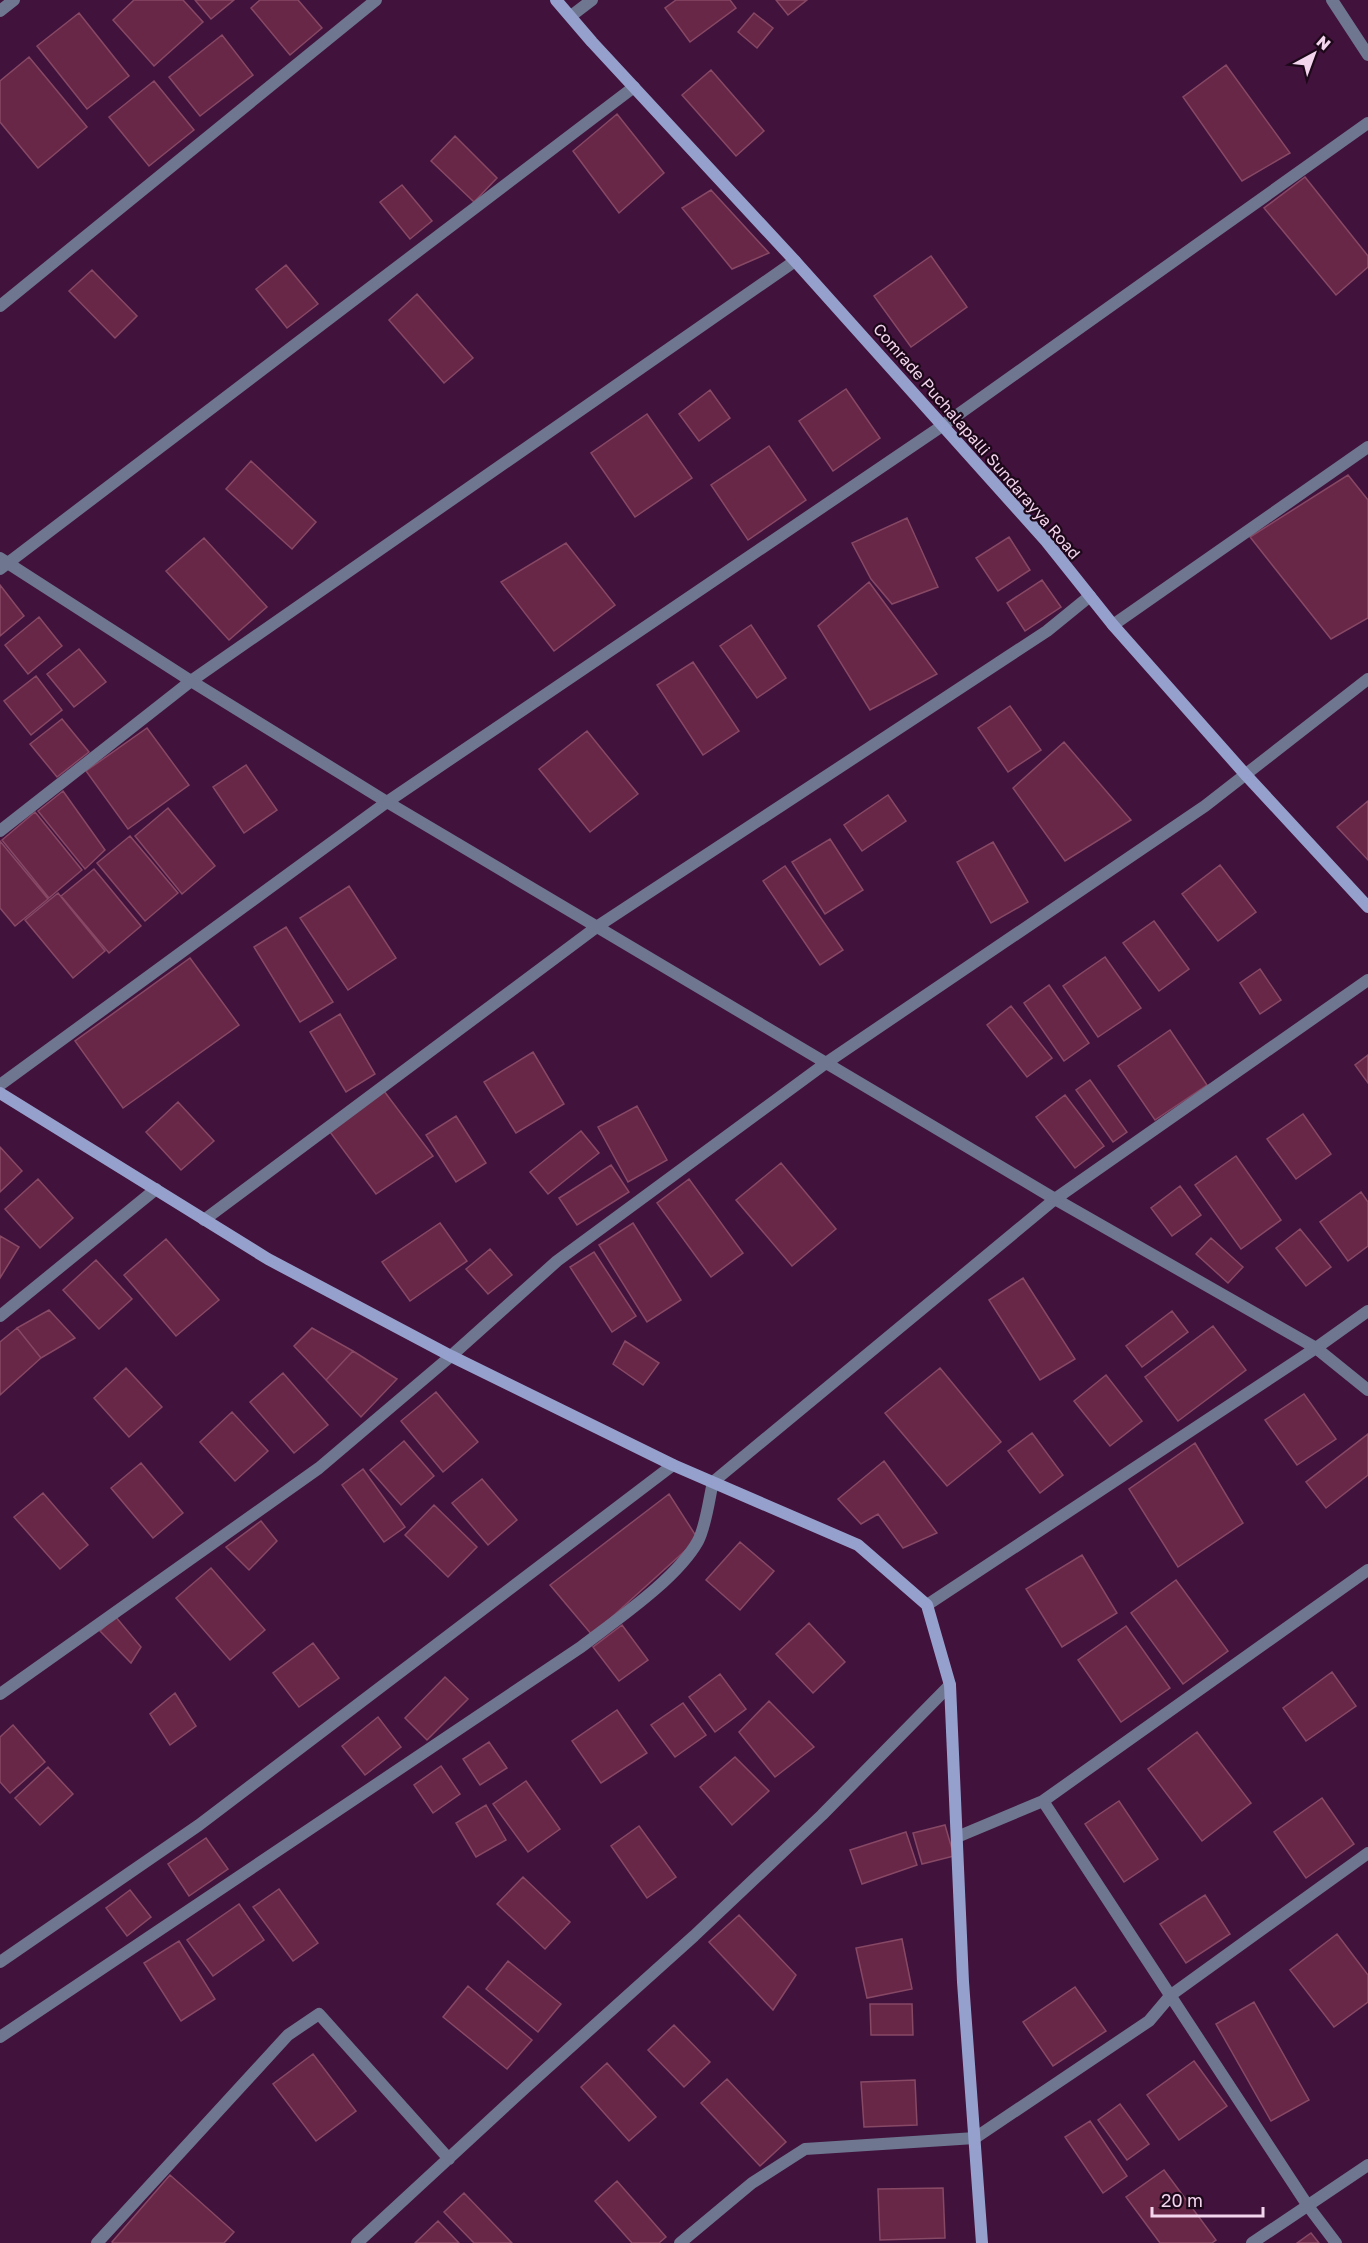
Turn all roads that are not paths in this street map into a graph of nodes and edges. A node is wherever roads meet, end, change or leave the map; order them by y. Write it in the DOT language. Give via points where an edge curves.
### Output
graph roads {
  1 [pos="15,0"];
  2 [pos="376,0"];
  3 [pos="556,0"];
  4 [pos="592,0"];
  5 [pos="1332,0"];
  6 [pos="0,11"];
  7 [pos="571,16"];
  8 [pos="1363,38"];
  9 [pos="1368,55"];
  10 [pos="634,87"];
  11 [pos="1368,123"];
  12 [pos="795,261"];
  13 [pos="0,306"];
  14 [pos="942,426"];
  15 [pos="1368,447"];
  16 [pos="3,563"];
  17 [pos="1090,596"];
  18 [pos="1113,625"];
  19 [pos="1368,679"];
  20 [pos="191,681"];
  21 [pos="1245,774"];
  22 [pos="387,802"];
  23 [pos="0,831"];
  24 [pos="1368,907"];
  25 [pos="597,926"];
  26 [pos="1368,980"];
  27 [pos="826,1063"];
  28 [pos="0,1085"];
  29 [pos="0,1093"];
  30 [pos="156,1189"];
  31 [pos="1055,1199"];
  32 [pos="204,1220"];
  33 [pos="1368,1311"];
  34 [pos="0,1316"];
  35 [pos="1316,1348"];
  36 [pos="452,1356"];
  37 [pos="1368,1390"];
  38 [pos="673,1465"];
  39 [pos="713,1482"];
  40 [pos="1368,1570"];
  41 [pos="927,1605"];
  42 [pos="950,1685"];
  43 [pos="0,1694"];
  44 [pos="1043,1801"];
  45 [pos="957,1837"];
  46 [pos="1368,1853"];
  47 [pos="0,1962"];
  48 [pos="1171,1995"];
  49 [pos="0,2037"];
  50 [pos="975,2138"];
  51 [pos="449,2159"];
  52 [pos="1368,2165"];
  53 [pos="1308,2206"];
  54 [pos="97,2243"];
  55 [pos="357,2243"];
  56 [pos="680,2243"];
  57 [pos="982,2243"];
  58 [pos="1252,2243"];
  59 [pos="1336,2243"];
  1 -- 6 [label="street"];
  2 -- 13 [label="street"];
  3 -- 7 [label="street, Comrade Puchalapalli Sundarayya Road"];
  4 -- 7 [label="street"];
  5 -- 8 [label="street"];
  7 -- 10 [label="street, Comrade Puchalapalli Sundarayya Road"];
  8 -- 9 [label="street"];
  10 -- 12 [label="street, Comrade Puchalapalli Sundarayya Road"];
  10 -- 16 [label="street"];
  11 -- 14 [label="street"];
  12 -- 14 [label="street, Comrade Puchalapalli Sundarayya Road"];
  12 -- 20 [label="street"];
  14 -- 17 [label="street, Comrade Puchalapalli Sundarayya Road"];
  14 -- 22 [label="street"];
  15 -- 18 [label="street"];
  16 -- 20 [label="street"];
  17 -- 18 [label="street, Comrade Puchalapalli Sundarayya Road"];
  17 -- 25 [label="street" via="1047,631"];
  18 -- 21 [label="street, Comrade Puchalapalli Sundarayya Road"];
  19 -- 21 [label="street"];
  20 -- 22 [label="street"];
  20 -- 23 [label="street"];
  21 -- 24 [label="street, Comrade Puchalapalli Sundarayya Road"];
  21 -- 27 [label="street" via="1205,806"];
  22 -- 25 [label="street"];
  22 -- 28 [label="street"];
  25 -- 27 [label="street"];
  25 -- 32 [label="street"];
  26 -- 31 [label="street"];
  27 -- 31 [label="street"];
  27 -- 36 [label="street" via="557,1261"];
  29 -- 30 [label="street"];
  30 -- 32 [label="street"];
  30 -- 34 [label="street"];
  31 -- 35 [label="street"];
  31 -- 39 [label="street"];
  32 -- 36 [label="street" via="268,1259"];
  33 -- 35 [label="street"];
  35 -- 37 [label="street"];
  35 -- 41 [label="street"];
  36 -- 38 [label="street"];
  36 -- 43 [label="street" via="319,1468"];
  38 -- 39 [label="street"];
  38 -- 47 [label="street" via="199,1825"];
  39 -- 41 [label="street" via="858,1545"];
  39 -- 49 [label="street" via="699,1539 682,1564 633,1607 581,1647"];
  40 -- 44 [label="street"];
  41 -- 42 [label="street"];
  42 -- 45 [label="street"];
  42 -- 51 [label="street" via="822,1815"];
  44 -- 45 [label="street"];
  44 -- 48 [label="street"];
  45 -- 50 [label="street"];
  46 -- 48 [label="street"];
  48 -- 50 [label="street" via="1149,2021"];
  48 -- 53 [label="street"];
  50 -- 56 [label="street" via="805,2149 752,2183"];
  50 -- 57 [label="street"];
  51 -- 54 [label="street" via="319,2014 288,2035"];
  51 -- 55 [label="street"];
  52 -- 53 [label="street"];
  53 -- 58 [label="street"];
  53 -- 59 [label="street"];
}
